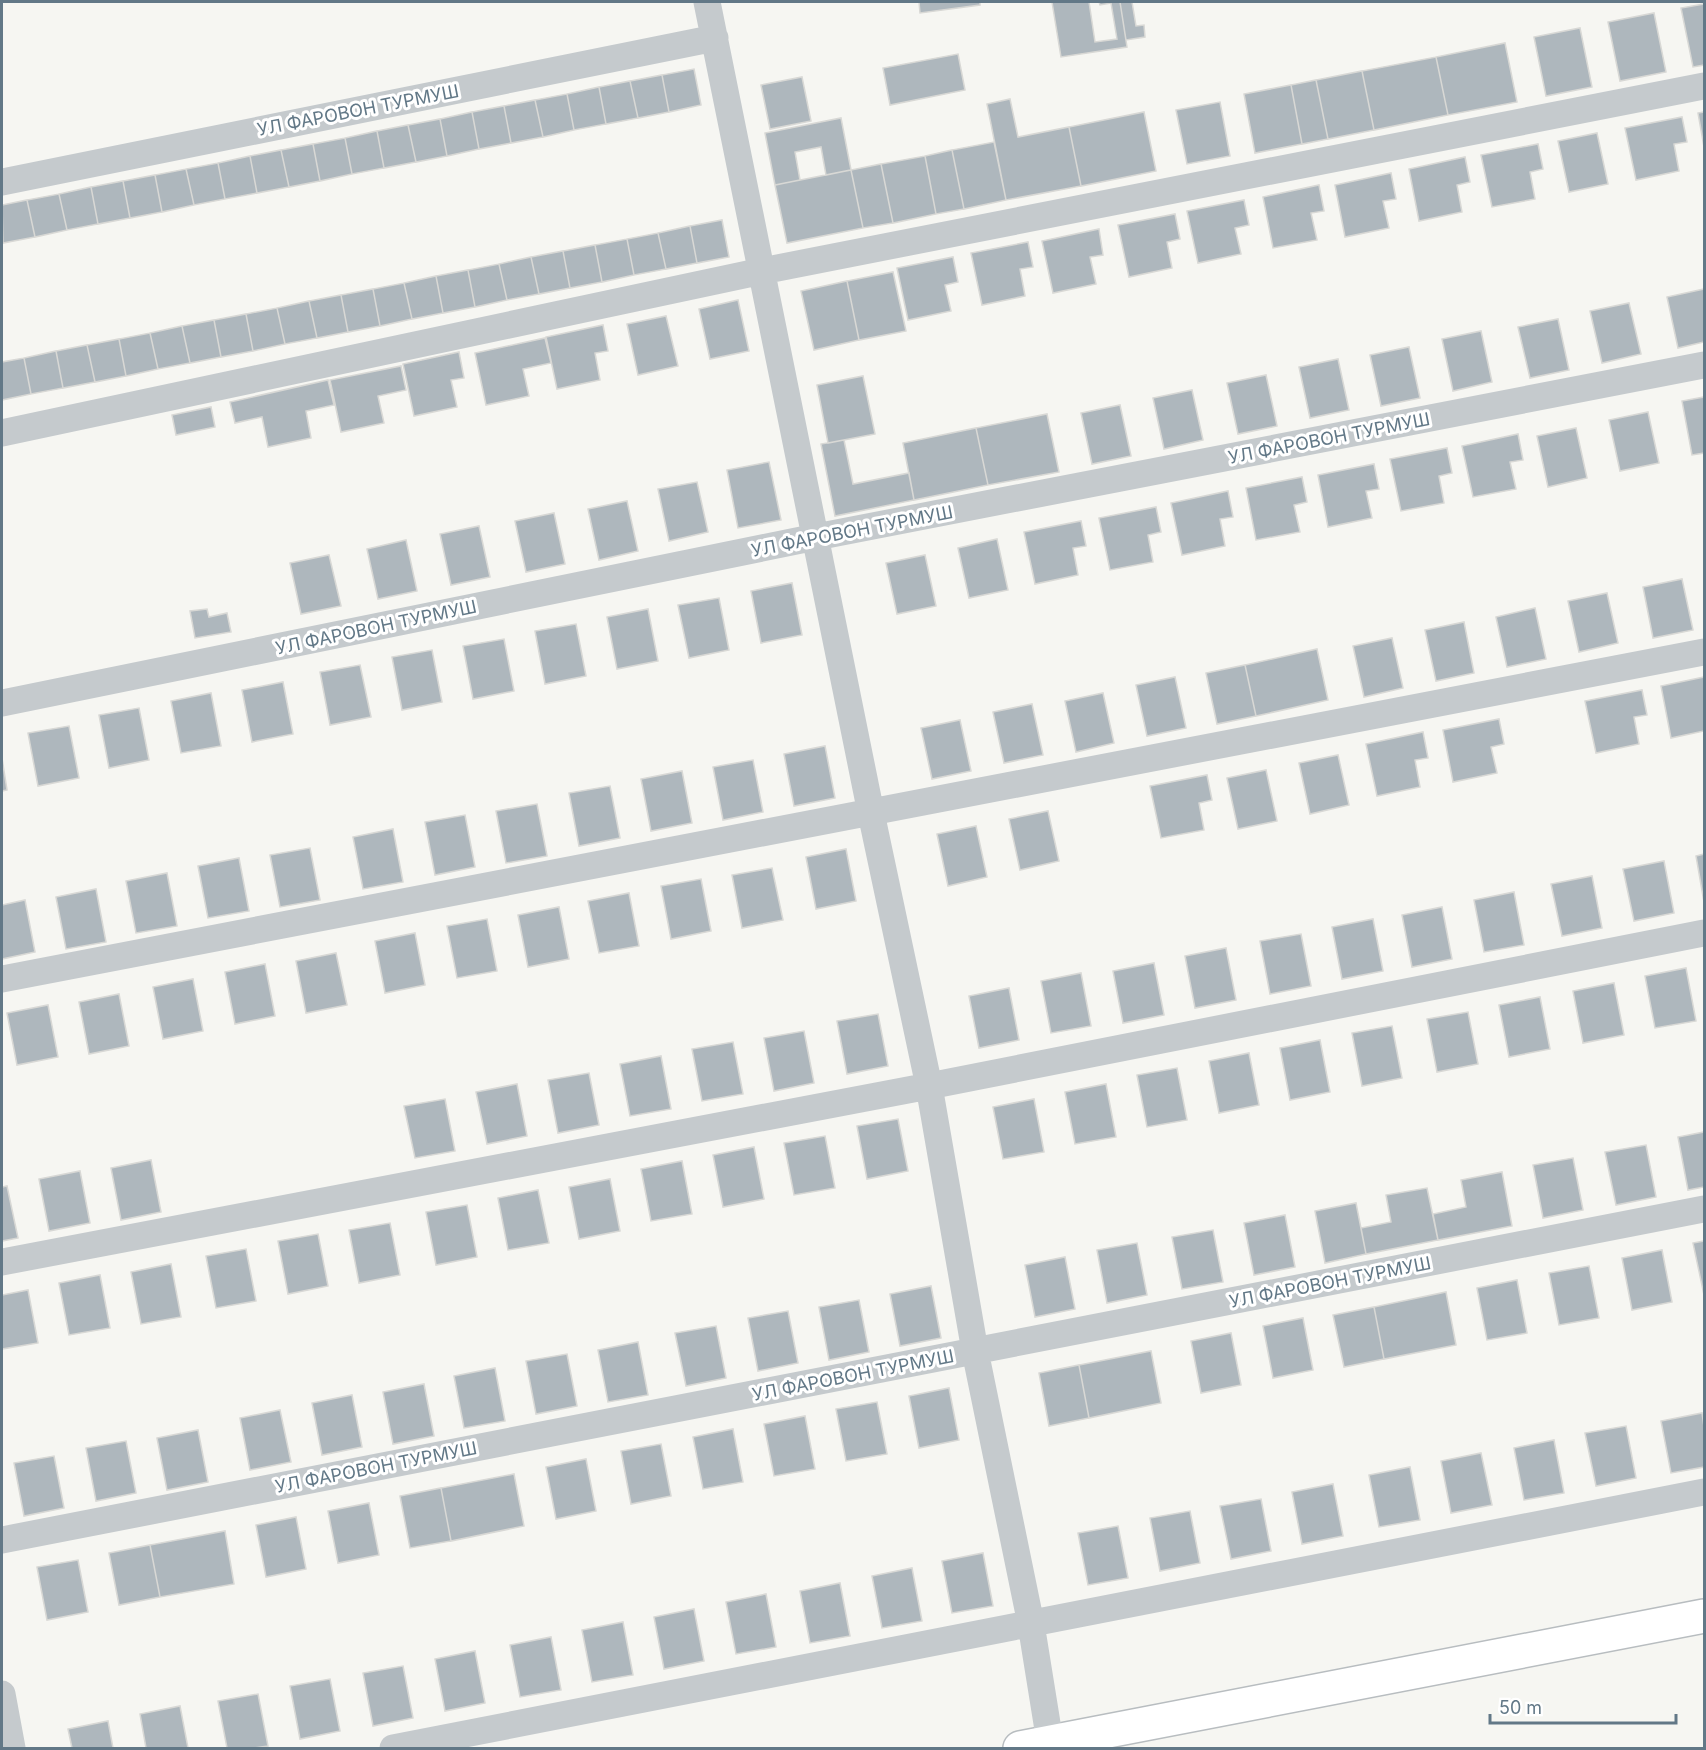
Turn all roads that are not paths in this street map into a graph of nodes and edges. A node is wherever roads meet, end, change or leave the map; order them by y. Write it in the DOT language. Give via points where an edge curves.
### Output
graph roads {
  1 [pos="707,2"];
  2 [pos="715,38"];
  3 [pos="1704,86"];
  4 [pos="2,182"];
  5 [pos="762,271"];
  6 [pos="1704,365"];
  7 [pos="2,433"];
  8 [pos="816,537"];
  9 [pos="1704,652"];
  10 [pos="2,703"];
  11 [pos="871,813"];
  12 [pos="1704,933"];
  13 [pos="2,979"];
  14 [pos="929,1086"];
  15 [pos="1704,1209"];
  16 [pos="2,1262"];
  17 [pos="975,1351"];
  18 [pos="1704,1492"];
  19 [pos="2,1540"];
  20 [pos="1704,1616"];
  21 [pos="1031,1624"];
  22 [pos="2,1694"];
  23 [pos="1035,1745"];
  24 [pos="12,1749"];
  25 [pos="393,1749"];
  1 -- 2 [label="street"];
  2 -- 4 [label="street, УЛ ФАРОВОН ТУРМУШ"];
  2 -- 5 [label="street"];
  3 -- 5 [label="street"];
  5 -- 7 [label="street"];
  5 -- 8 [label="street"];
  6 -- 8 [label="street, УЛ ФАРОВОН ТУРМУШ"];
  8 -- 10 [label="street, УЛ ФАРОВОН ТУРМУШ"];
  8 -- 11 [label="street"];
  9 -- 11 [label="street"];
  11 -- 13 [label="street"];
  11 -- 14 [label="street"];
  12 -- 14 [label="street"];
  14 -- 16 [label="street"];
  14 -- 17 [label="street"];
  15 -- 17 [label="street, УЛ ФАРОВОН ТУРМУШ"];
  17 -- 19 [label="street, УЛ ФАРОВОН ТУРМУШ"];
  17 -- 21 [label="street"];
  18 -- 21 [label="street"];
  20 -- 23 [label="main road"];
  21 -- 23 [label="street"];
  21 -- 25 [label="street"];
  22 -- 24 [label="street"];
}
